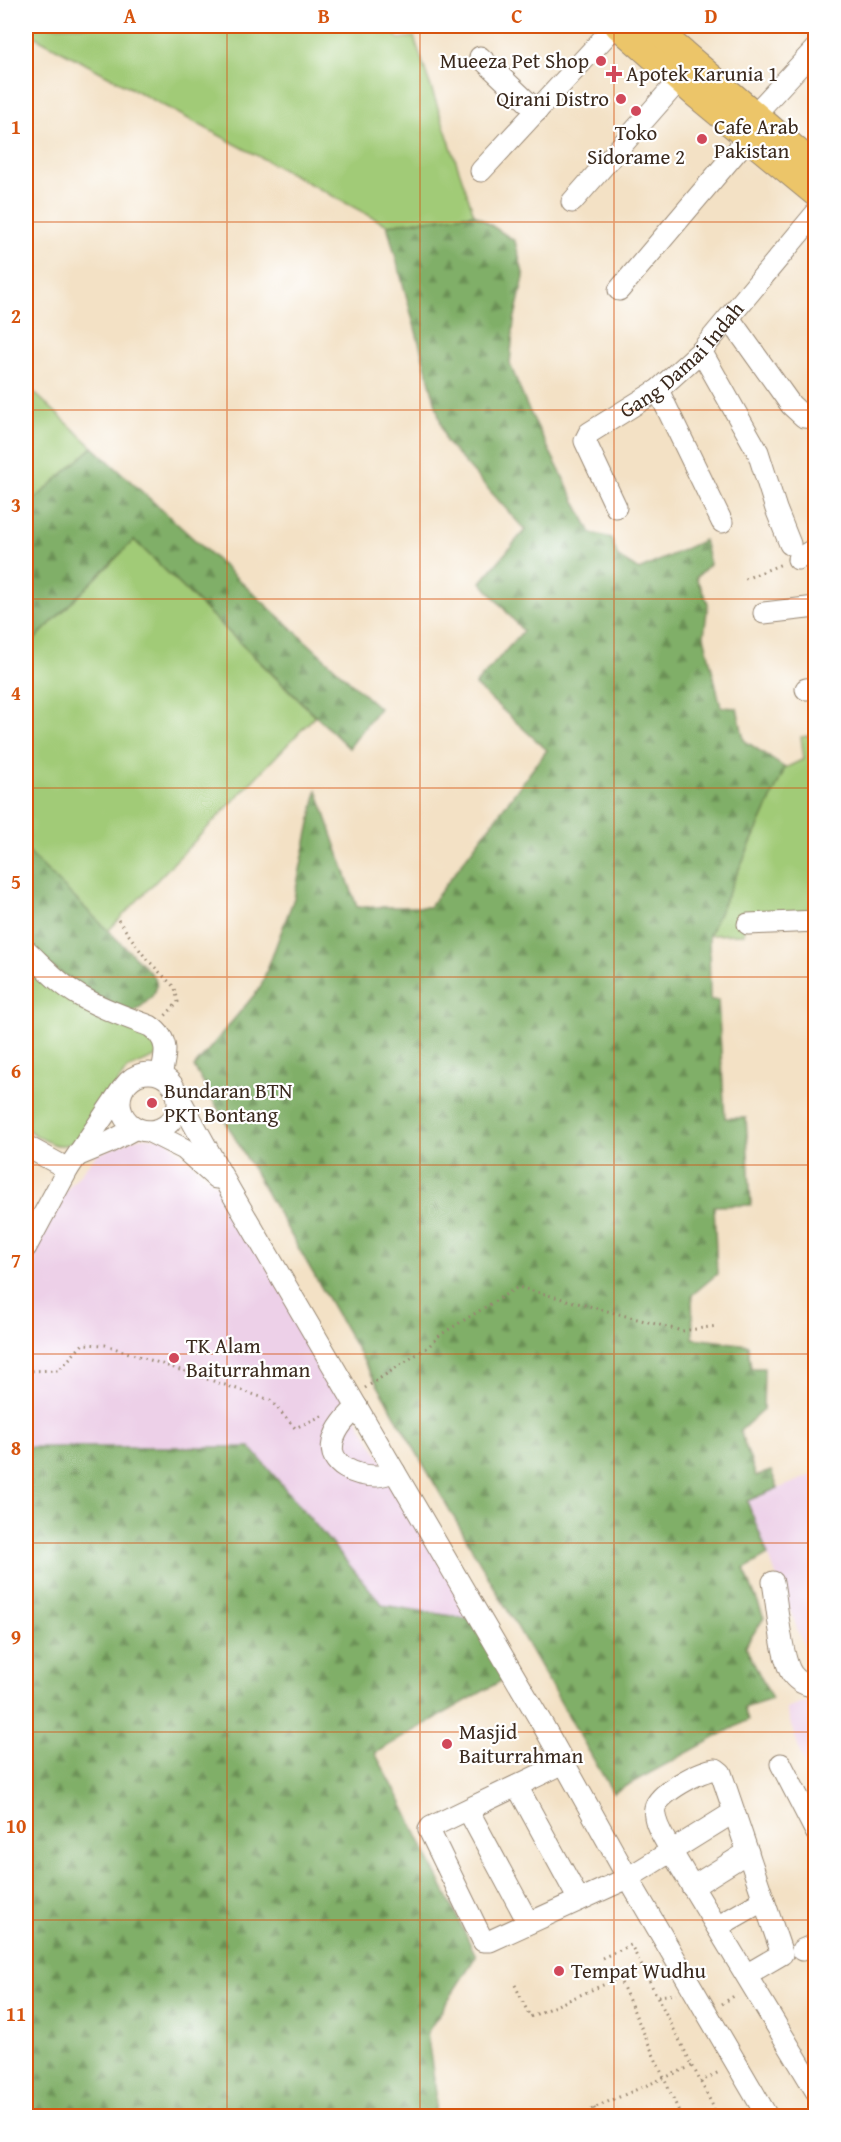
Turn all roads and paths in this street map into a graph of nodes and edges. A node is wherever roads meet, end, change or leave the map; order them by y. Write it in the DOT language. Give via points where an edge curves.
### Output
graph roads {
  1 [pos="616,26"];
  2 [pos="652,26"];
  3 [pos="816,48"];
  4 [pos="480,57"];
  5 [pos="679,80"];
  6 [pos="537,111"];
  7 [pos="751,127"];
  8 [pos="816,166"];
  9 [pos="482,171"];
  10 [pos="816,194"];
  11 [pos="572,202"];
  12 [pos="816,213"];
  13 [pos="620,290"];
  14 [pos="729,318"];
  15 [pos="701,351"];
  16 [pos="658,390"];
  17 [pos="816,418"];
  18 [pos="616,507"];
  19 [pos="722,522"];
  20 [pos="806,554"];
  21 [pos="745,579"];
  22 [pos="816,607"];
  23 [pos="764,613"];
  24 [pos="118,920"];
  25 [pos="816,921"];
  26 [pos="748,924"];
  27 [pos="26,950"];
  28 [pos="154,1029"];
  29 [pos="161,1075"];
  30 [pos="122,1089"];
  31 [pos="176,1092"];
  32 [pos="142,1130"];
  33 [pos="26,1146"];
  34 [pos="73,1162"];
  35 [pos="230,1190"];
  36 [pos="26,1247"];
  37 [pos="717,1326"];
  38 [pos="26,1371"];
  39 [pos="354,1402"];
  40 [pos="339,1428"];
  41 [pos="394,1472"];
  42 [pos="773,1582"];
  43 [pos="816,1686"];
  44 [pos="564,1763"];
  45 [pos="781,1764"];
  46 [pos="517,1786"];
  47 [pos="468,1810"];
  48 [pos="734,1812"];
  49 [pos="816,1832"];
  50 [pos="671,1851"];
  51 [pos="747,1852"];
  52 [pos="628,1878"];
  53 [pos="692,1887"];
  54 [pos="579,1900"];
  55 [pos="764,1900"];
  56 [pos="528,1922"];
  57 [pos="717,1927"];
  58 [pos="602,1958"];
  59 [pos="746,1975"];
  60 [pos="515,1985"];
  61 [pos="692,2066"];
  62 [pos="663,2078"];
  63 [pos="816,2091"];
  64 [pos="598,2116"];
  65 [pos="681,2116"];
  66 [pos="718,2116"];
  67 [pos="767,2116"];
  1 -- 5 [label="main road"];
  1 -- 6 [label="street"];
  2 -- 7 [label="main road"];
  3 -- 7 [label="street"];
  4 -- 6 [label="street"];
  5 -- 7 [label="main road"];
  5 -- 11 [label="street"];
  6 -- 9 [label="street"];
  7 -- 8 [label="main road"];
  7 -- 10 [label="main road"];
  7 -- 13 [label="street"];
  12 -- 14 [label="street, Gang Damai Indah"];
  14 -- 15 [label="street, Gang Damai Indah"];
  14 -- 17 [label="street" via="791,405 804,417"];
  15 -- 16 [label="street, Gang Damai Indah"];
  15 -- 20 [label="street" via="758,452 776,509"];
  16 -- 18 [label="street, Gang Damai Indah" via="586,438"];
  16 -- 19 [label="street"];
  20 -- 21 [label="path"];
  22 -- 23 [label="street"];
  24 -- 28 [label="path" via="145,957 175,988 178,1002"];
  25 -- 26 [label="street"];
  27 -- 28 [label="street" via="79,996"];
  28 -- 29 [label="street" via="167,1052"];
  29 -- 30 [label="street" via="139,1074"];
  29 -- 31 [label="street"];
  30 -- 32 [label="street" via="121,1112 127,1122"];
  30 -- 34 [label="street"];
  31 -- 32 [label="street" via="176,1114 169,1124 159,1130"];
  31 -- 35 [label="street"];
  32 -- 34 [label="street"];
  32 -- 35 [label="street" via="184,1149"];
  33 -- 34 [label="street"];
  34 -- 36 [label="street"];
  35 -- 39 [label="street"];
  37 -- 39 [label="path" via="682,1330 518,1287 440,1335"];
  38 -- 40 [label="path" via="59,1370 83,1344 105,1345 270,1400 295,1428 329,1413"];
  39 -- 40 [label="street"];
  39 -- 41 [label="street"];
  40 -- 41 [label="street" via="332,1445 340,1464 349,1471 376,1476"];
  41 -- 44 [label="street"];
  42 -- 43 [label="street" via="791,1673 807,1686"];
  44 -- 46 [label="street"];
  44 -- 52 [label="street"];
  45 -- 49 [label="street"];
  46 -- 47 [label="street"];
  46 -- 54 [label="street"];
  47 -- 56 [label="street"];
  47 -- 56 [label="street" via="432,1827 429,1833 480,1937 490,1941"];
  48 -- 50 [label="street"];
  48 -- 50 [label="street" via="721,1773 716,1769 708,1769 670,1791 654,1809"];
  48 -- 51 [label="street"];
  50 -- 52 [label="street"];
  50 -- 53 [label="street"];
  51 -- 53 [label="street"];
  51 -- 55 [label="street"];
  52 -- 54 [label="street"];
  52 -- 67 [label="street"];
  53 -- 57 [label="street"];
  54 -- 56 [label="street"];
  55 -- 57 [label="street"];
  55 -- 59 [label="street" via="782,1954"];
  57 -- 59 [label="street"];
  58 -- 61 [label="path" via="632,1945"];
  59 -- 63 [label="street"];
  60 -- 62 [label="path" via="530,2017 619,1978"];
  61 -- 62 [label="path"];
  61 -- 66 [label="path"];
  62 -- 64 [label="path" via="592,2108"];
  62 -- 65 [label="path"];
}
